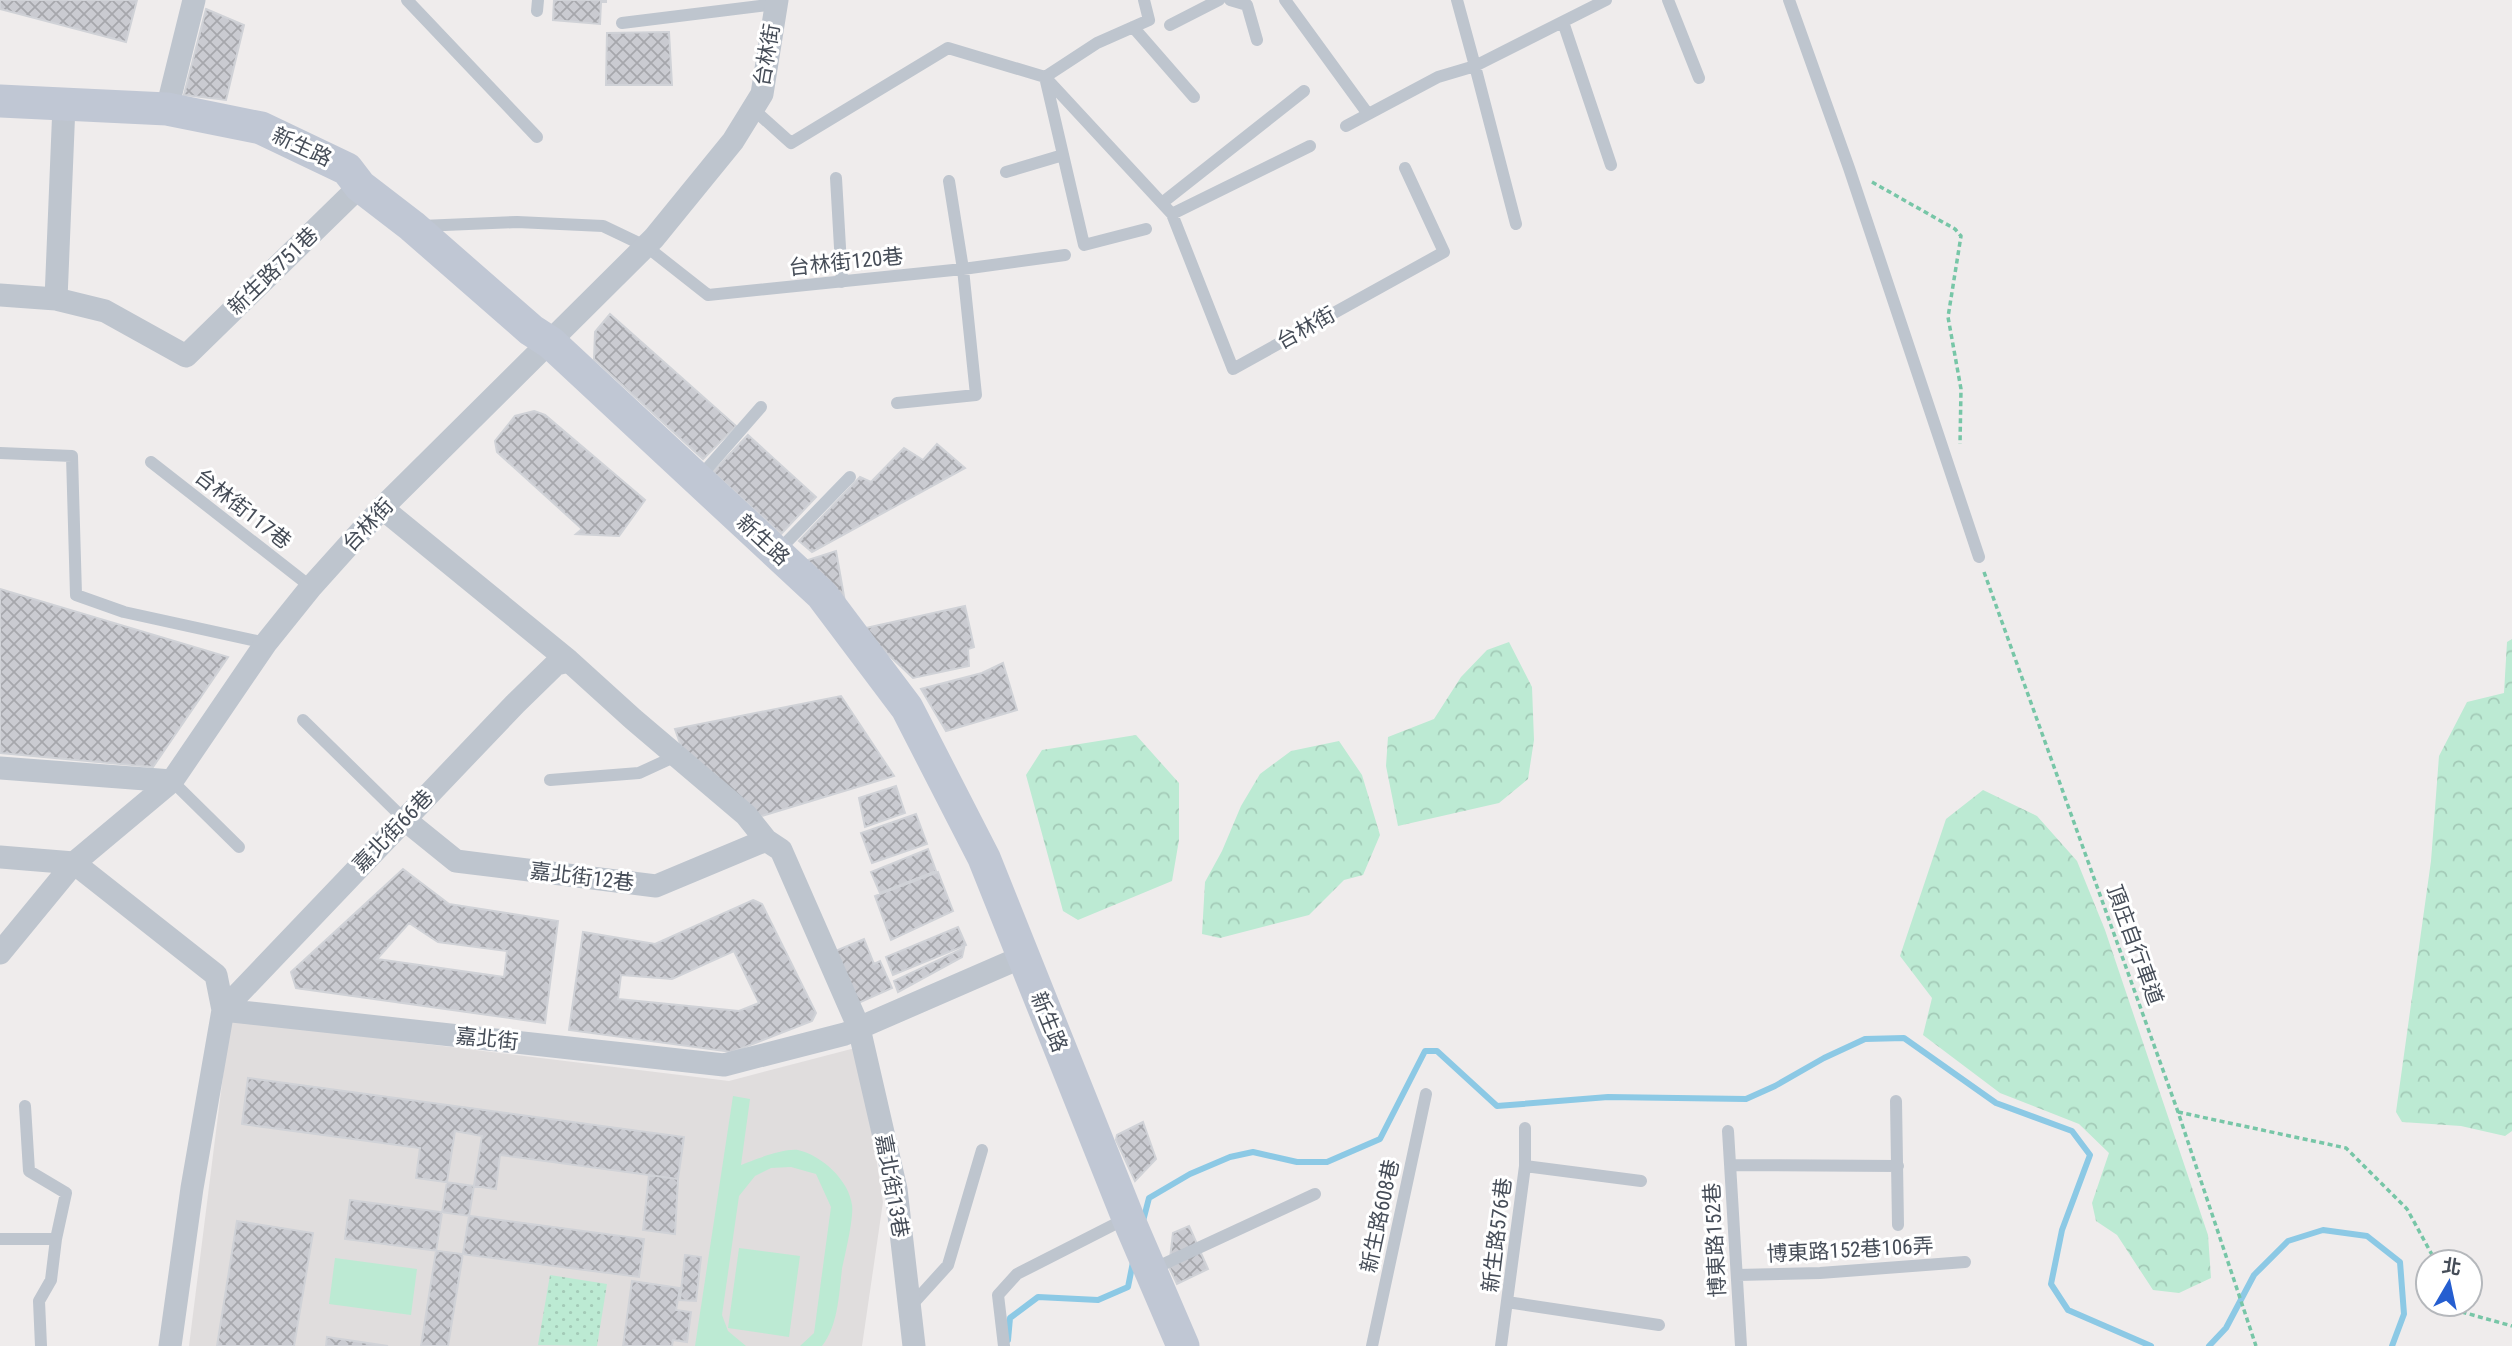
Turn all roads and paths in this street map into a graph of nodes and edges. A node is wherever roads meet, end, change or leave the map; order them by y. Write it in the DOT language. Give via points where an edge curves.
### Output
graph roads {
  1 [pos="194,0"];
  2 [pos="407,0"];
  3 [pos="1144,0"];
  4 [pos="1219,0"];
  5 [pos="1230,0"];
  6 [pos="1285,0"];
  7 [pos="1457,0"];
  8 [pos="1605,0"];
  9 [pos="1668,0"];
  10 [pos="1789,0"];
  11 [pos="776,2"];
  12 [pos="1563,22"];
  13 [pos="622,23"];
  14 [pos="1170,26"];
  15 [pos="1133,27"];
  16 [pos="1257,40"];
  17 [pos="1475,66"];
  18 [pos="1045,77"];
  19 [pos="1699,78"];
  20 [pos="1304,91"];
  21 [pos="1194,97"];
  22 [pos="0,100"];
  23 [pos="64,105"];
  24 [pos="167,109"];
  25 [pos="753,109"];
  26 [pos="1368,114"];
  27 [pos="1346,126"];
  28 [pos="537,137"];
  29 [pos="1310,146"];
  30 [pos="1063,155"];
  31 [pos="1611,165"];
  32 [pos="1405,168"];
  33 [pos="1849,168"];
  34 [pos="1006,172"];
  35 [pos="836,178"];
  36 [pos="949,181"];
  37 [pos="360,186"];
  38 [pos="1162,204"];
  39 [pos="1172,214"];
  40 [pos="1516,224"];
  41 [pos="412,226"];
  42 [pos="1146,229"];
  43 [pos="647,247"];
  44 [pos="1065,255"];
  45 [pos="963,269"];
  46 [pos="842,282"];
  47 [pos="0,295"];
  48 [pos="56,299"];
  49 [pos="551,343"];
  50 [pos="897,403"];
  51 [pos="761,407"];
  52 [pos="0,453"];
  53 [pos="151,462"];
  54 [pos="850,477"];
  55 [pos="697,480"];
  56 [pos="1960,495"];
  57 [pos="382,508"];
  58 [pos="776,553"];
  59 [pos="1979,557"];
  60 [pos="311,587"];
  61 [pos="266,643"];
  62 [pos="569,661"];
  63 [pos="303,720"];
  64 [pos="676,756"];
  65 [pos="0,768"];
  66 [pos="551,780"];
  67 [pos="172,781"];
  68 [pos="404,819"];
  69 [pos="766,840"];
  70 [pos="239,848"];
  71 [pos="0,857"];
  72 [pos="74,863"];
  73 [pos="0,953"];
  74 [pos="1022,957"];
  75 [pos="223,1010"];
  76 [pos="859,1028"];
  77 [pos="1426,1094"];
  78 [pos="1896,1101"];
  79 [pos="25,1106"];
  80 [pos="2178,1112"];
  81 [pos="1525,1128"];
  82 [pos="1728,1131"];
  83 [pos="982,1150"];
  84 [pos="1730,1165"];
  85 [pos="1898,1166"];
  86 [pos="1525,1167"];
  87 [pos="1641,1181"];
  88 [pos="1315,1194"];
  89 [pos="1128,1218"];
  90 [pos="1898,1225"];
  91 [pos="56,1239"];
  92 [pos="0,1240"];
  93 [pos="2428,1248"];
  94 [pos="1965,1262"];
  95 [pos="1151,1270"];
  96 [pos="1737,1275"];
  97 [pos="1507,1302"];
  98 [pos="909,1308"];
  99 [pos="2484,1318"];
  100 [pos="1659,1325"];
  101 [pos="2512,1325"];
  102 [pos="41,1346"];
  103 [pos="170,1346"];
  104 [pos="914,1346"];
  105 [pos="1004,1346"];
  106 [pos="1183,1346"];
  107 [pos="1372,1346"];
  108 [pos="1501,1346"];
  109 [pos="1741,1346"];
  110 [pos="2256,1346"];
  1 -- 24 [label="street"];
  2 -- 28 [label="lane"];
  3 -- 15 [label="lane" via="1149,20"];
  4 -- 14 [label="lane"];
  5 -- 16 [label="lane" via="1247,5"];
  6 -- 26 [label="lane"];
  7 -- 17 [label="lane"];
  8 -- 12 [label="lane"];
  9 -- 19 [label="lane"];
  10 -- 33 [label="lane"];
  11 -- 13 [label="lane"];
  11 -- 25 [label="street, 台林街" via="762,94"];
  12 -- 17 [label="lane"];
  12 -- 31 [label="lane"];
  15 -- 18 [label="lane" via="1097,43"];
  15 -- 21 [label="lane"];
  17 -- 26 [label="lane" via="1438,77"];
  17 -- 40 [label="lane"];
  18 -- 25 [label="lane, 台林街" via="948,48 791,143"];
  18 -- 30 [label="lane"];
  18 -- 38 [label="lane, 台林街"];
  20 -- 38 [label="lane"];
  22 -- 23 [label="street, 新生路"];
  23 -- 24 [label="street, 新生路"];
  23 -- 48 [label="street"];
  24 -- 37 [label="street, 新生路" via="261,128 347,169"];
  25 -- 43 [label="street, 台林街" via="733,141"];
  26 -- 27 [label="lane"];
  29 -- 39 [label="lane"];
  30 -- 34 [label="lane"];
  30 -- 42 [label="lane" via="1084,245"];
  32 -- 39 [label="lane, 台林街" via="1444,252 1233,369"];
  33 -- 56 [label="lane"];
  33 -- 56 [label="path" via="1961,236 1948,317 1961,389"];
  35 -- 46 [label="lane"];
  36 -- 45 [label="lane"];
  37 -- 41 [label="street, 新生路"];
  37 -- 48 [label="street, 新生路751巷" via="186,356 105,311"];
  38 -- 39 [label="lane, 台林街"];
  41 -- 43 [label="lane, 台林街120巷" via="517,222 603,226"];
  41 -- 49 [label="street, 新生路"];
  43 -- 46 [label="lane, 台林街120巷" via="708,295"];
  43 -- 49 [label="street, 台林街"];
  44 -- 45 [label="lane, 台林街120巷"];
  45 -- 46 [label="lane, 台林街120巷"];
  45 -- 50 [label="lane" via="976,396"];
  47 -- 48 [label="street"];
  49 -- 55 [label="street, 新生路"];
  49 -- 57 [label="street, 台林街"];
  51 -- 55 [label="lane"];
  52 -- 61 [label="lane" via="72,456 76,595 124,612"];
  53 -- 60 [label="lane, 台林街117巷"];
  54 -- 58 [label="lane"];
  55 -- 58 [label="street, 新生路"];
  56 -- 59 [label="lane"];
  57 -- 60 [label="street, 台林街"];
  57 -- 62 [label="street"];
  58 -- 74 [label="street, 新生路" via="822,595 907,708 984,858"];
  59 -- 80 [label="path, 頂庄自行車道"];
  60 -- 61 [label="street, 台林街"];
  61 -- 67 [label="street, 台林街"];
  62 -- 64 [label="street"];
  62 -- 68 [label="street, 嘉北街66巷" via="556,664 514,704"];
  63 -- 68 [label="lane"];
  64 -- 66 [label="lane" via="639,773"];
  64 -- 69 [label="street" via="746,815"];
  65 -- 67 [label="street"];
  67 -- 70 [label="lane"];
  67 -- 72 [label="street, 台林街"];
  68 -- 69 [label="street, 嘉北街12巷" via="456,861 656,886"];
  68 -- 75 [label="street, 嘉北街66巷"];
  69 -- 76 [label="street" via="781,850"];
  71 -- 72 [label="street"];
  72 -- 73 [label="street, 台林街"];
  72 -- 75 [label="street" via="216,975"];
  74 -- 76 [label="street, 嘉北街"];
  74 -- 89 [label="street, 新生路"];
  75 -- 76 [label="street, 嘉北街" via="724,1065"];
  75 -- 103 [label="street"];
  76 -- 98 [label="street, 嘉北街13巷" via="896,1189"];
  77 -- 107 [label="lane, 新生路608巷"];
  78 -- 85 [label="lane"];
  79 -- 91 [label="lane" via="29,1171 66,1192"];
  80 -- 93 [label="path" via="2346,1148 2407,1209"];
  80 -- 110 [label="path, 頂庄自行車道"];
  81 -- 86 [label="lane, 新生路576巷"];
  82 -- 84 [label="lane, 博東路152巷"];
  83 -- 98 [label="lane" via="948,1265"];
  84 -- 85 [label="lane"];
  84 -- 96 [label="lane, 博東路152巷"];
  85 -- 90 [label="lane"];
  86 -- 87 [label="lane"];
  86 -- 97 [label="lane, 新生路576巷"];
  88 -- 95 [label="lane"];
  89 -- 95 [label="street, 新生路"];
  89 -- 105 [label="lane" via="1017,1274 998,1295"];
  91 -- 92 [label="lane"];
  91 -- 102 [label="lane" via="51,1280 39,1301"];
  94 -- 96 [label="lane, 博東路152巷106弄"];
  95 -- 106 [label="street, 新生路"];
  96 -- 109 [label="lane, 博東路152巷"];
  97 -- 100 [label="lane"];
  97 -- 108 [label="lane, 新生路576巷"];
  98 -- 104 [label="street, 嘉北街13巷"];
  99 -- 101 [label="path"];
}
